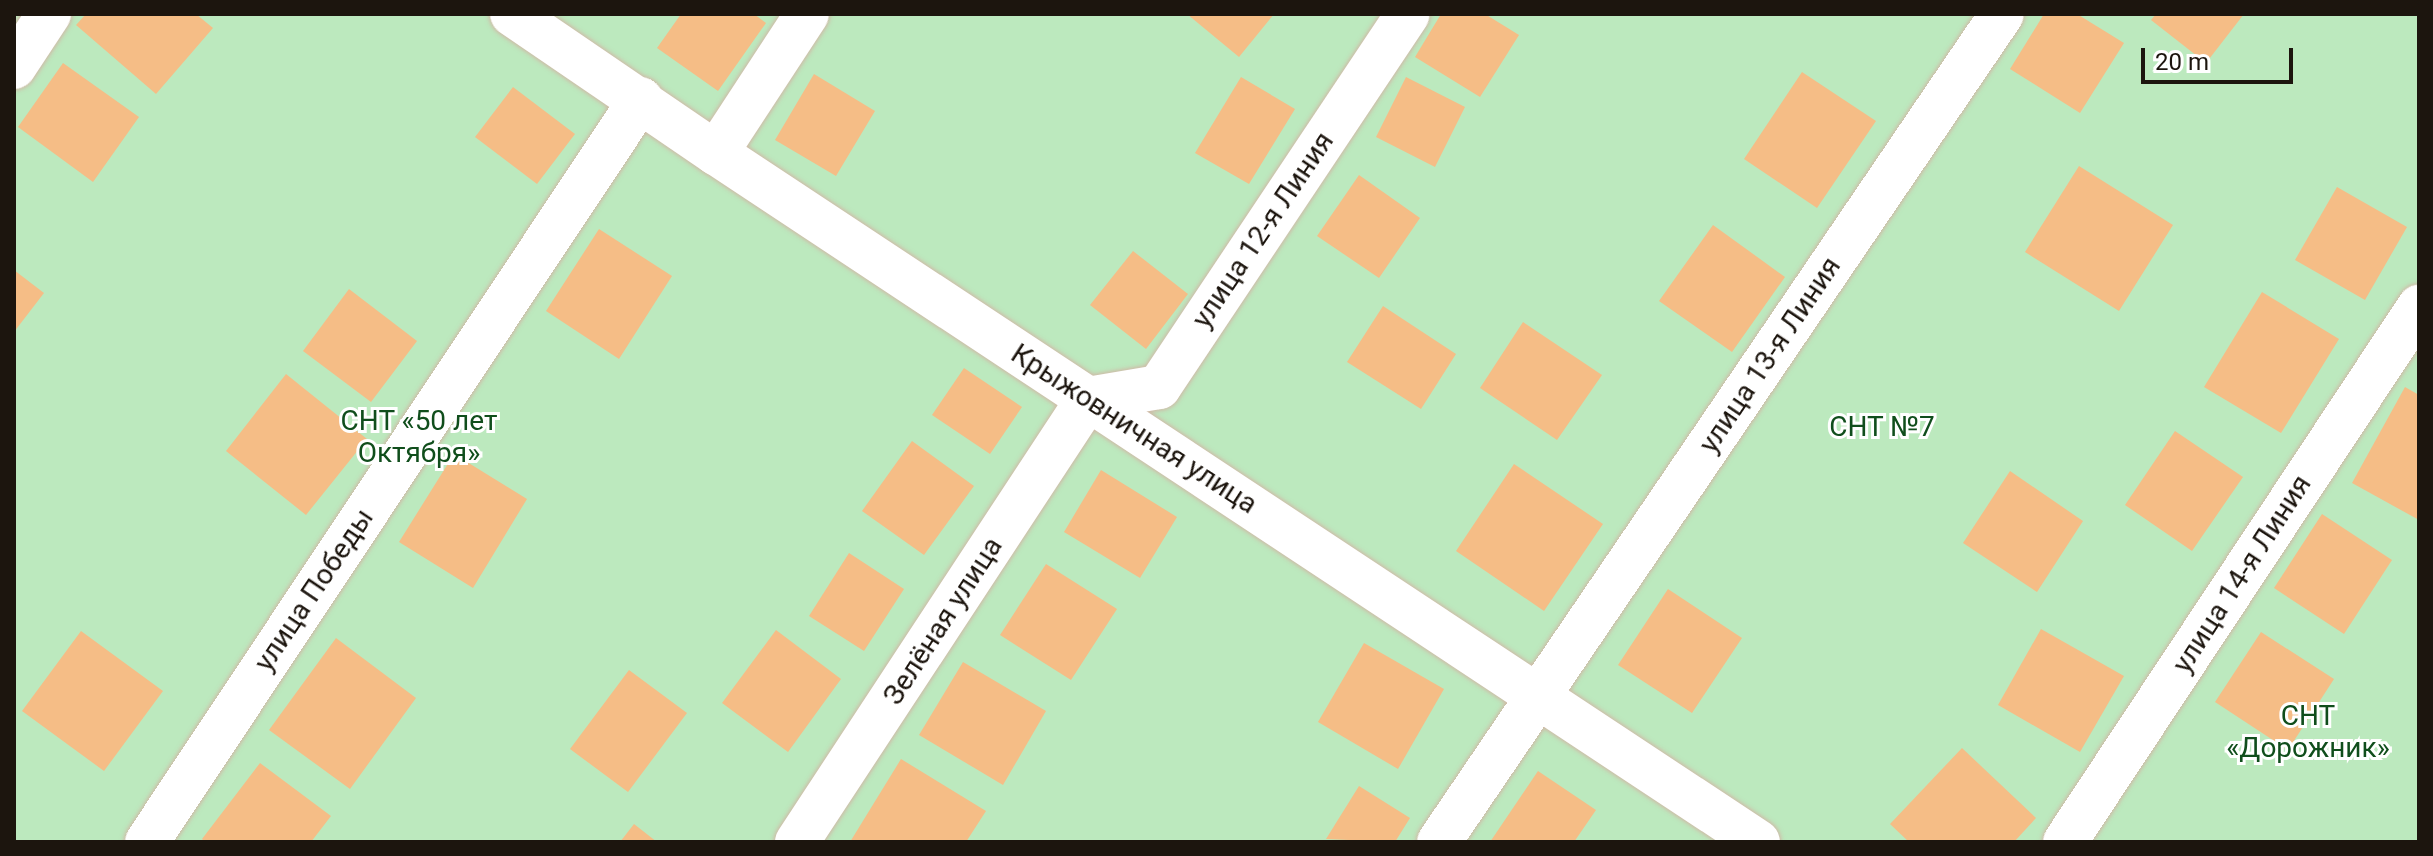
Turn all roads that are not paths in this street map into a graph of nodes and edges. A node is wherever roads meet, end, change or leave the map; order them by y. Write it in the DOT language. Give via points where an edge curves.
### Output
graph roads {
  1 [pos="49,14"];
  2 [pos="512,14"];
  3 [pos="807,14"];
  4 [pos="1408,14"];
  5 [pos="2002,14"];
  6 [pos="14,67"];
  7 [pos="641,99"];
  8 [pos="716,153"];
  9 [pos="2419,307"];
  10 [pos="1088,399"];
  11 [pos="1538,696"];
  12 [pos="147,842"];
  13 [pos="797,842"];
  14 [pos="1439,842"];
  15 [pos="1758,842"];
  16 [pos="2065,842"];
  1 -- 6 [label="street"];
  2 -- 7 [label="street, Крыжовничная улица"];
  3 -- 8 [label="street"];
  4 -- 10 [label="street, улица 12-я Линия" via="1159,387"];
  5 -- 11 [label="street, улица 13-я Линия"];
  7 -- 8 [label="street, Крыжовничная улица"];
  7 -- 12 [label="street, улица Победы"];
  8 -- 10 [label="street, Крыжовничная улица"];
  9 -- 16 [label="street, улица 14-я Линия"];
  10 -- 11 [label="street, Крыжовничная улица"];
  10 -- 13 [label="street, Зелёная улица"];
  11 -- 14 [label="street, улица 13-я Линия"];
  11 -- 15 [label="street, Крыжовничная улица"];
}
